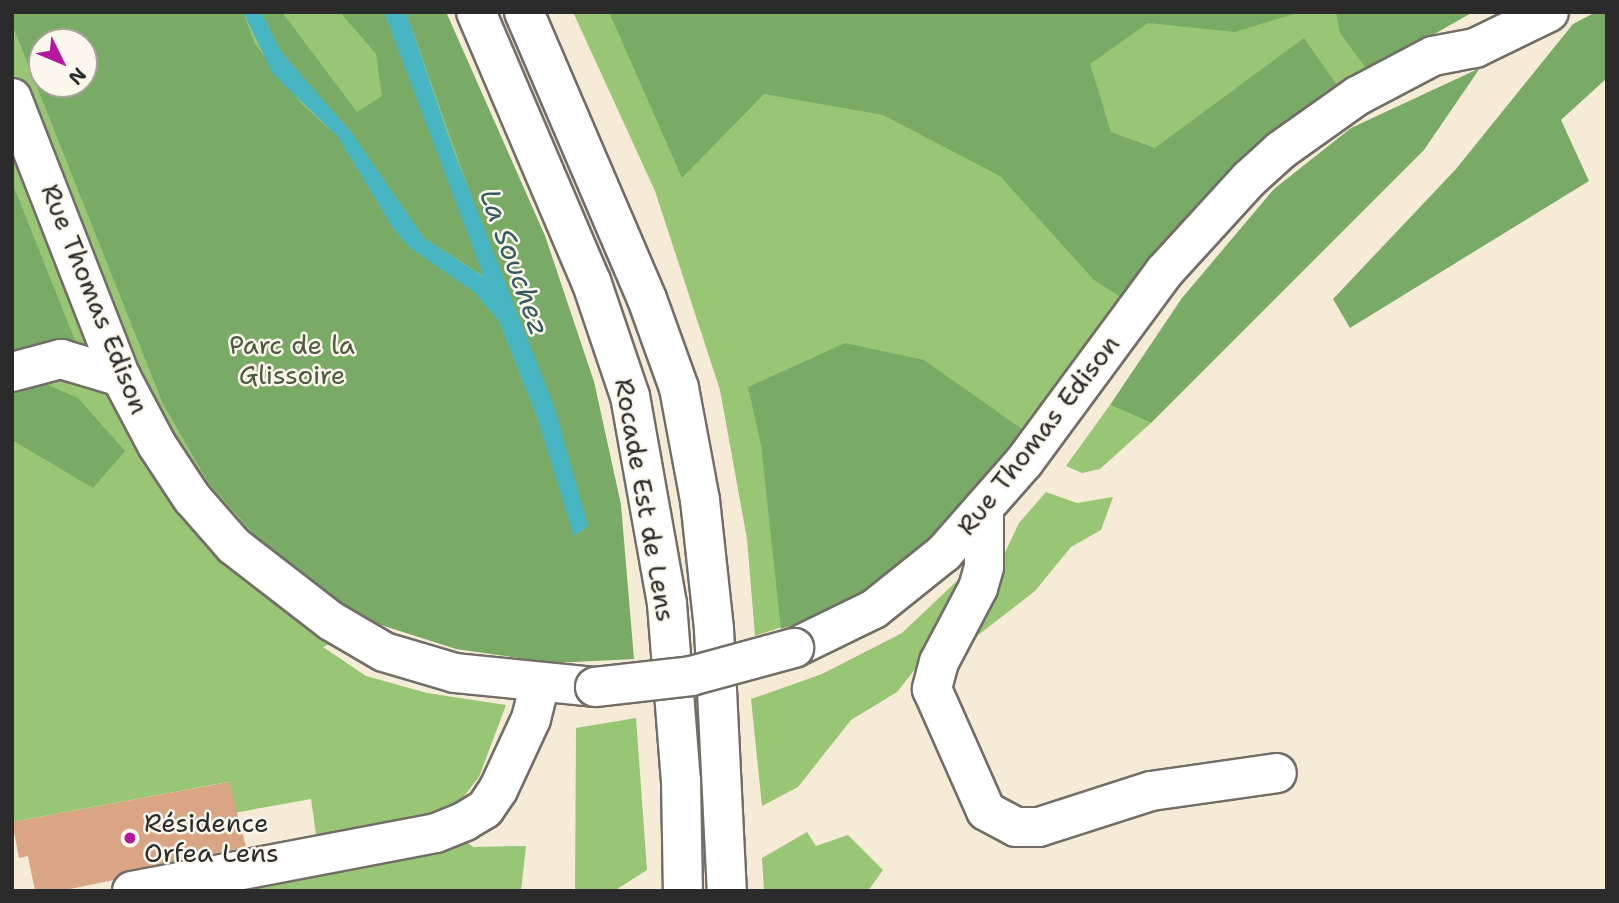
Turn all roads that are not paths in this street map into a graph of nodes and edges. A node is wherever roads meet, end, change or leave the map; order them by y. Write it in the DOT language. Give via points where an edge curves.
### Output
graph roads {
  1 [pos="476,12"];
  2 [pos="524,12"];
  3 [pos="1549,12"];
  4 [pos="12,98"];
  5 [pos="12,372"];
  6 [pos="121,377"];
  7 [pos="984,511"];
  8 [pos="540,684"];
  9 [pos="1277,773"];
  10 [pos="132,891"];
  11 [pos="683,891"];
  12 [pos="727,891"];
  1 -- 11 [label="main road, Rocade Est de Lens" via="591,281 630,396 667,604 681,780"];
  2 -- 12 [label="main road, Rocade Est de Lens" via="647,299 679,388 700,500 713,629"];
  3 -- 7 [label="main road, Rue Thomas Edison" via="1475,48 1433,56 1357,96 1249,179 1164,272"];
  4 -- 6 [label="main road, Rue Thomas Edison"];
  5 -- 6 [label="main road" via="61,359"];
  6 -- 8 [label="main road, Rue Thomas Edison" via="157,446 192,498 233,546 331,621 384,652 456,673"];
  7 -- 8 [label="main road, Rue Thomas Edison, bridge" via="915,579 874,609 794,648 691,676 595,687"];
  7 -- 9 [label="main road" via="984,567 978,588 939,662 932,690 986,811 1016,827 1039,827 1151,790"];
  8 -- 10 [label="main road" via="531,719 498,790 485,809 466,821 436,833"];
}
